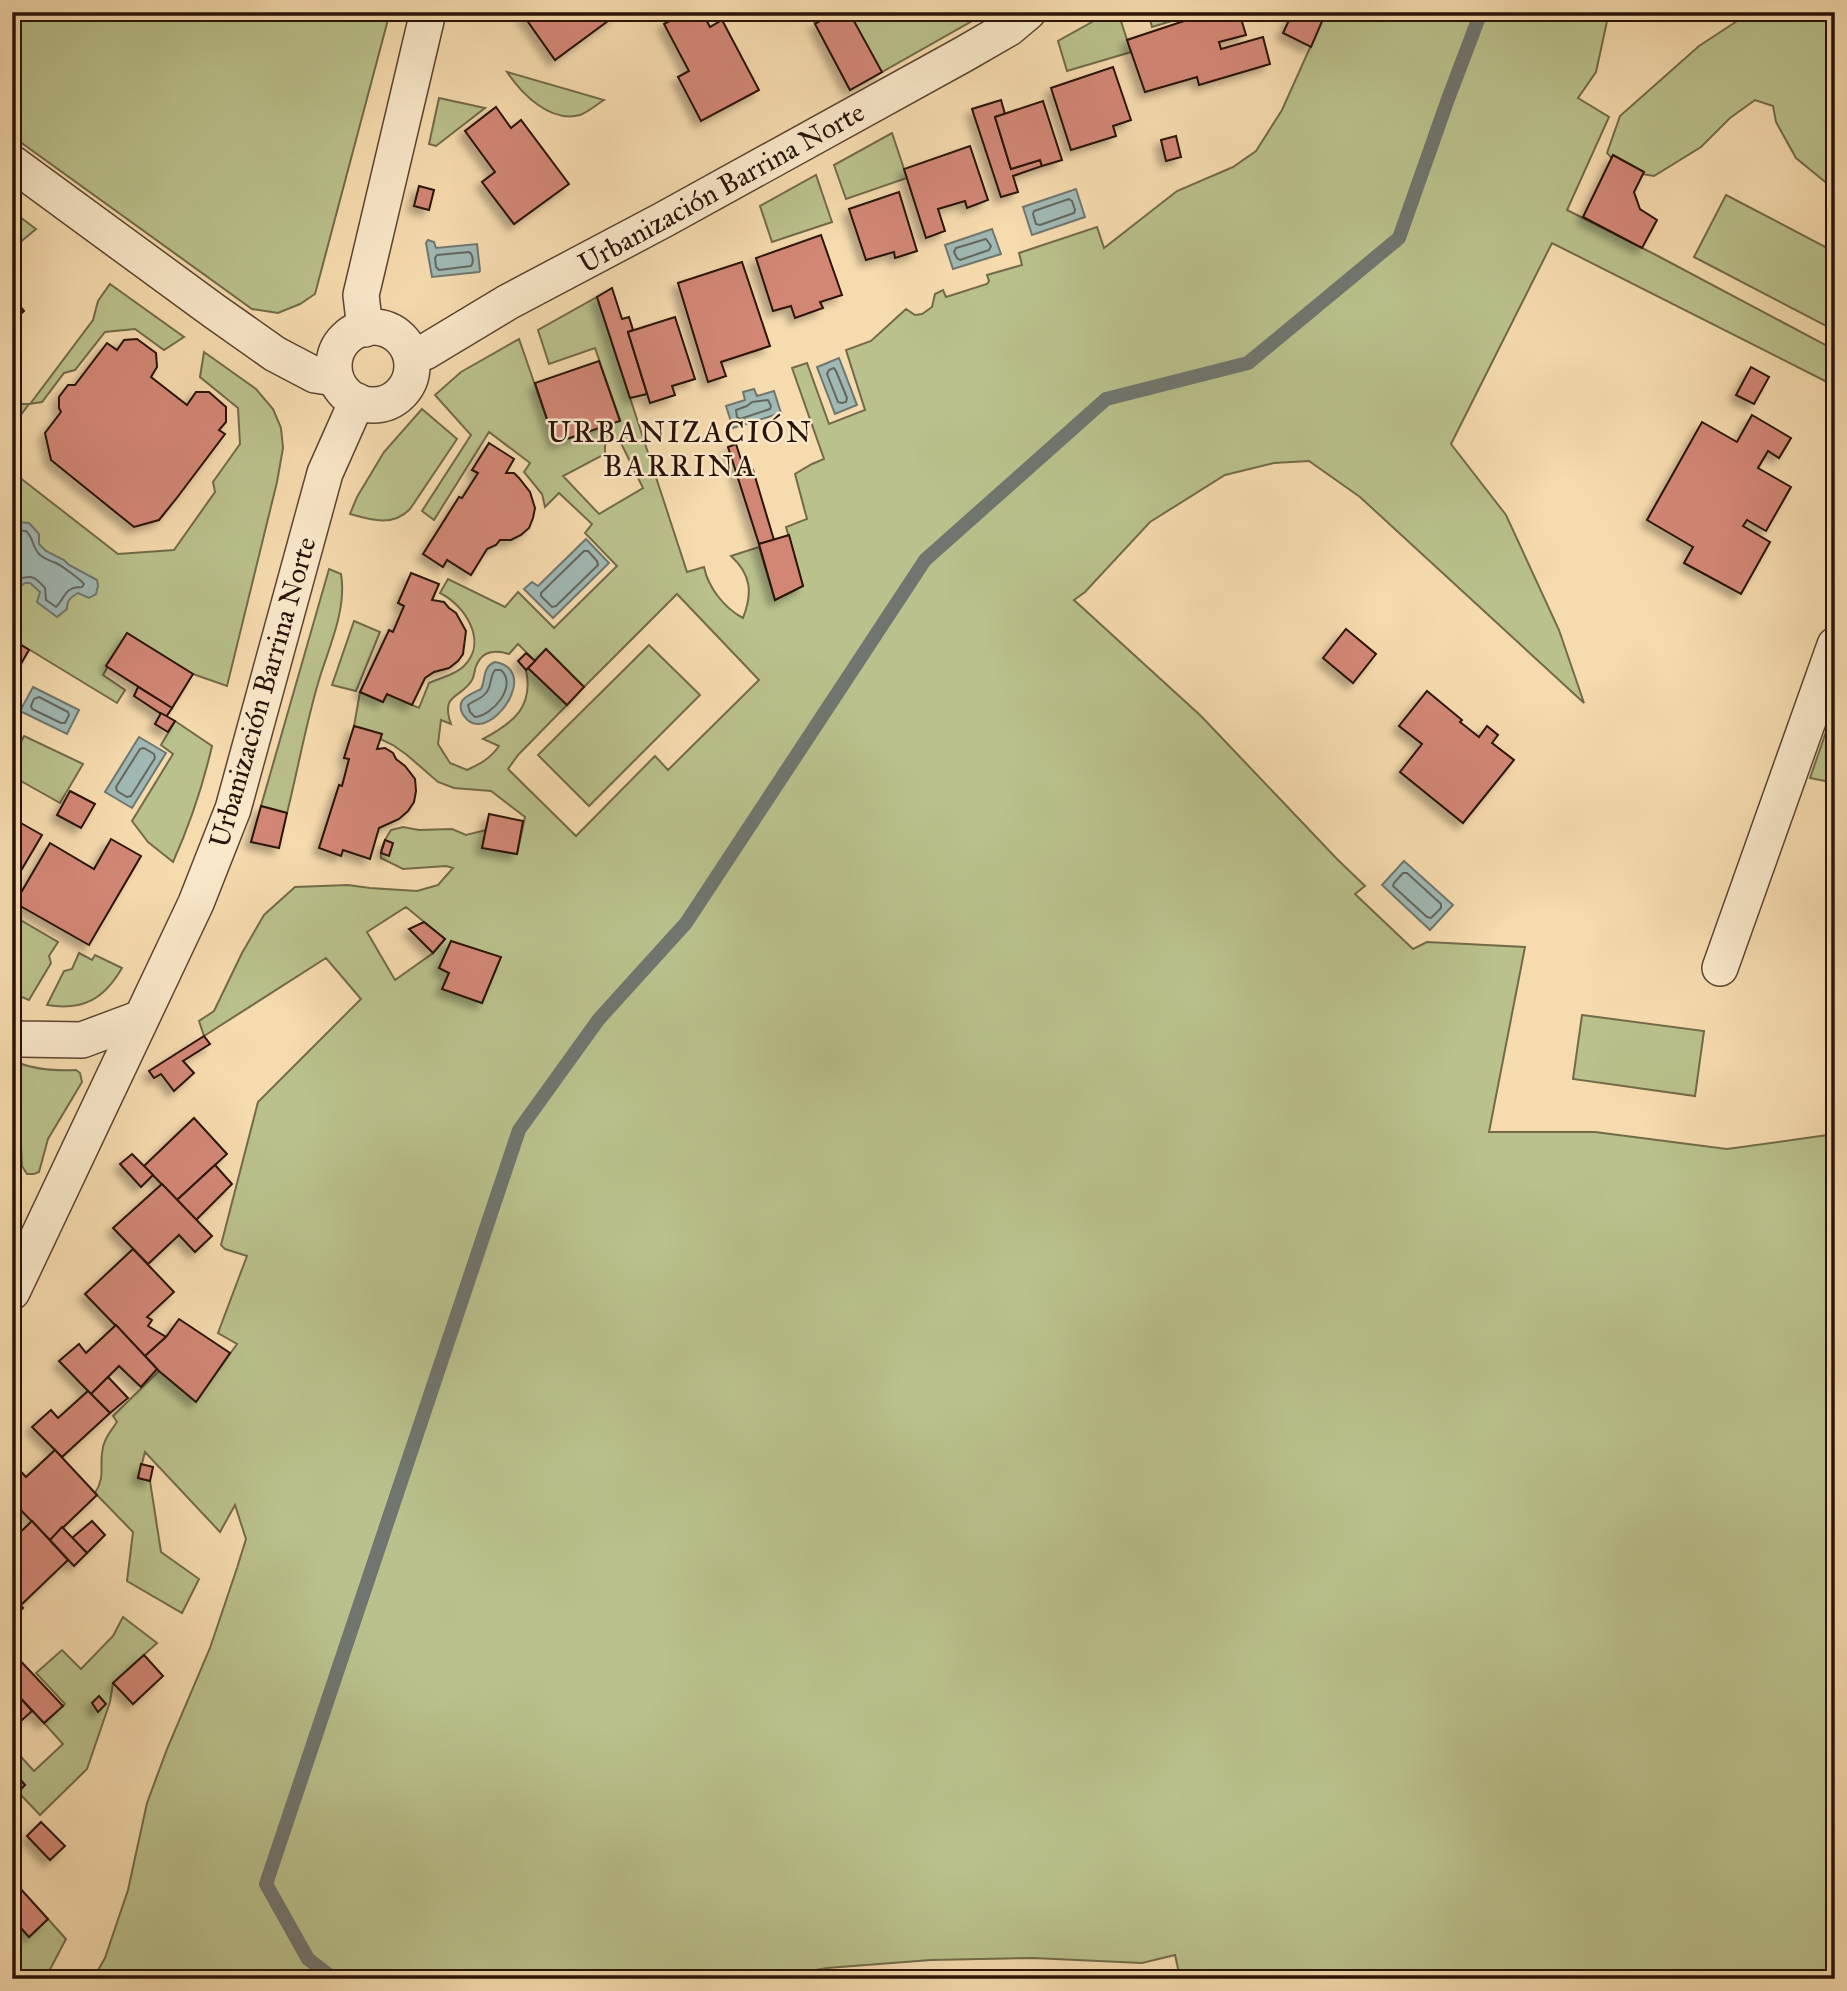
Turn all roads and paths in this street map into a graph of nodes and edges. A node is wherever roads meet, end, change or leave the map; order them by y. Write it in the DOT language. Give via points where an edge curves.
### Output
graph roads {
  1 [pos="428,12"];
  2 [pos="1028,12"];
  3 [pos="12,163"];
  4 [pos="365,329"];
  5 [pos="411,354"];
  6 [pos="346,389"];
  7 [pos="1835,645"];
  8 [pos="1720,968"];
  9 [pos="141,1018"];
  10 [pos="12,1037"];
  11 [pos="13,1284"];
  1 -- 4 [label="street" via="361,295"];
  2 -- 5 [label="street, Urbanización Barrina Norte" via="1009,28 425,352"];
  3 -- 6 [label="street" via="275,354"];
  4 -- 5 [label="street" via="374,326 397,334"];
  4 -- 6 [label="street" via="350,334 335,353"];
  5 -- 6 [label="street" via="411,379 396,399 373,406"];
  6 -- 9 [label="street, Urbanización Barrina Norte" via="233,809 196,902"];
  7 -- 8 [label="street"];
  9 -- 10 [label="street" via="82,1040"];
  9 -- 11 [label="street, Urbanización Barrina Norte"];
}
